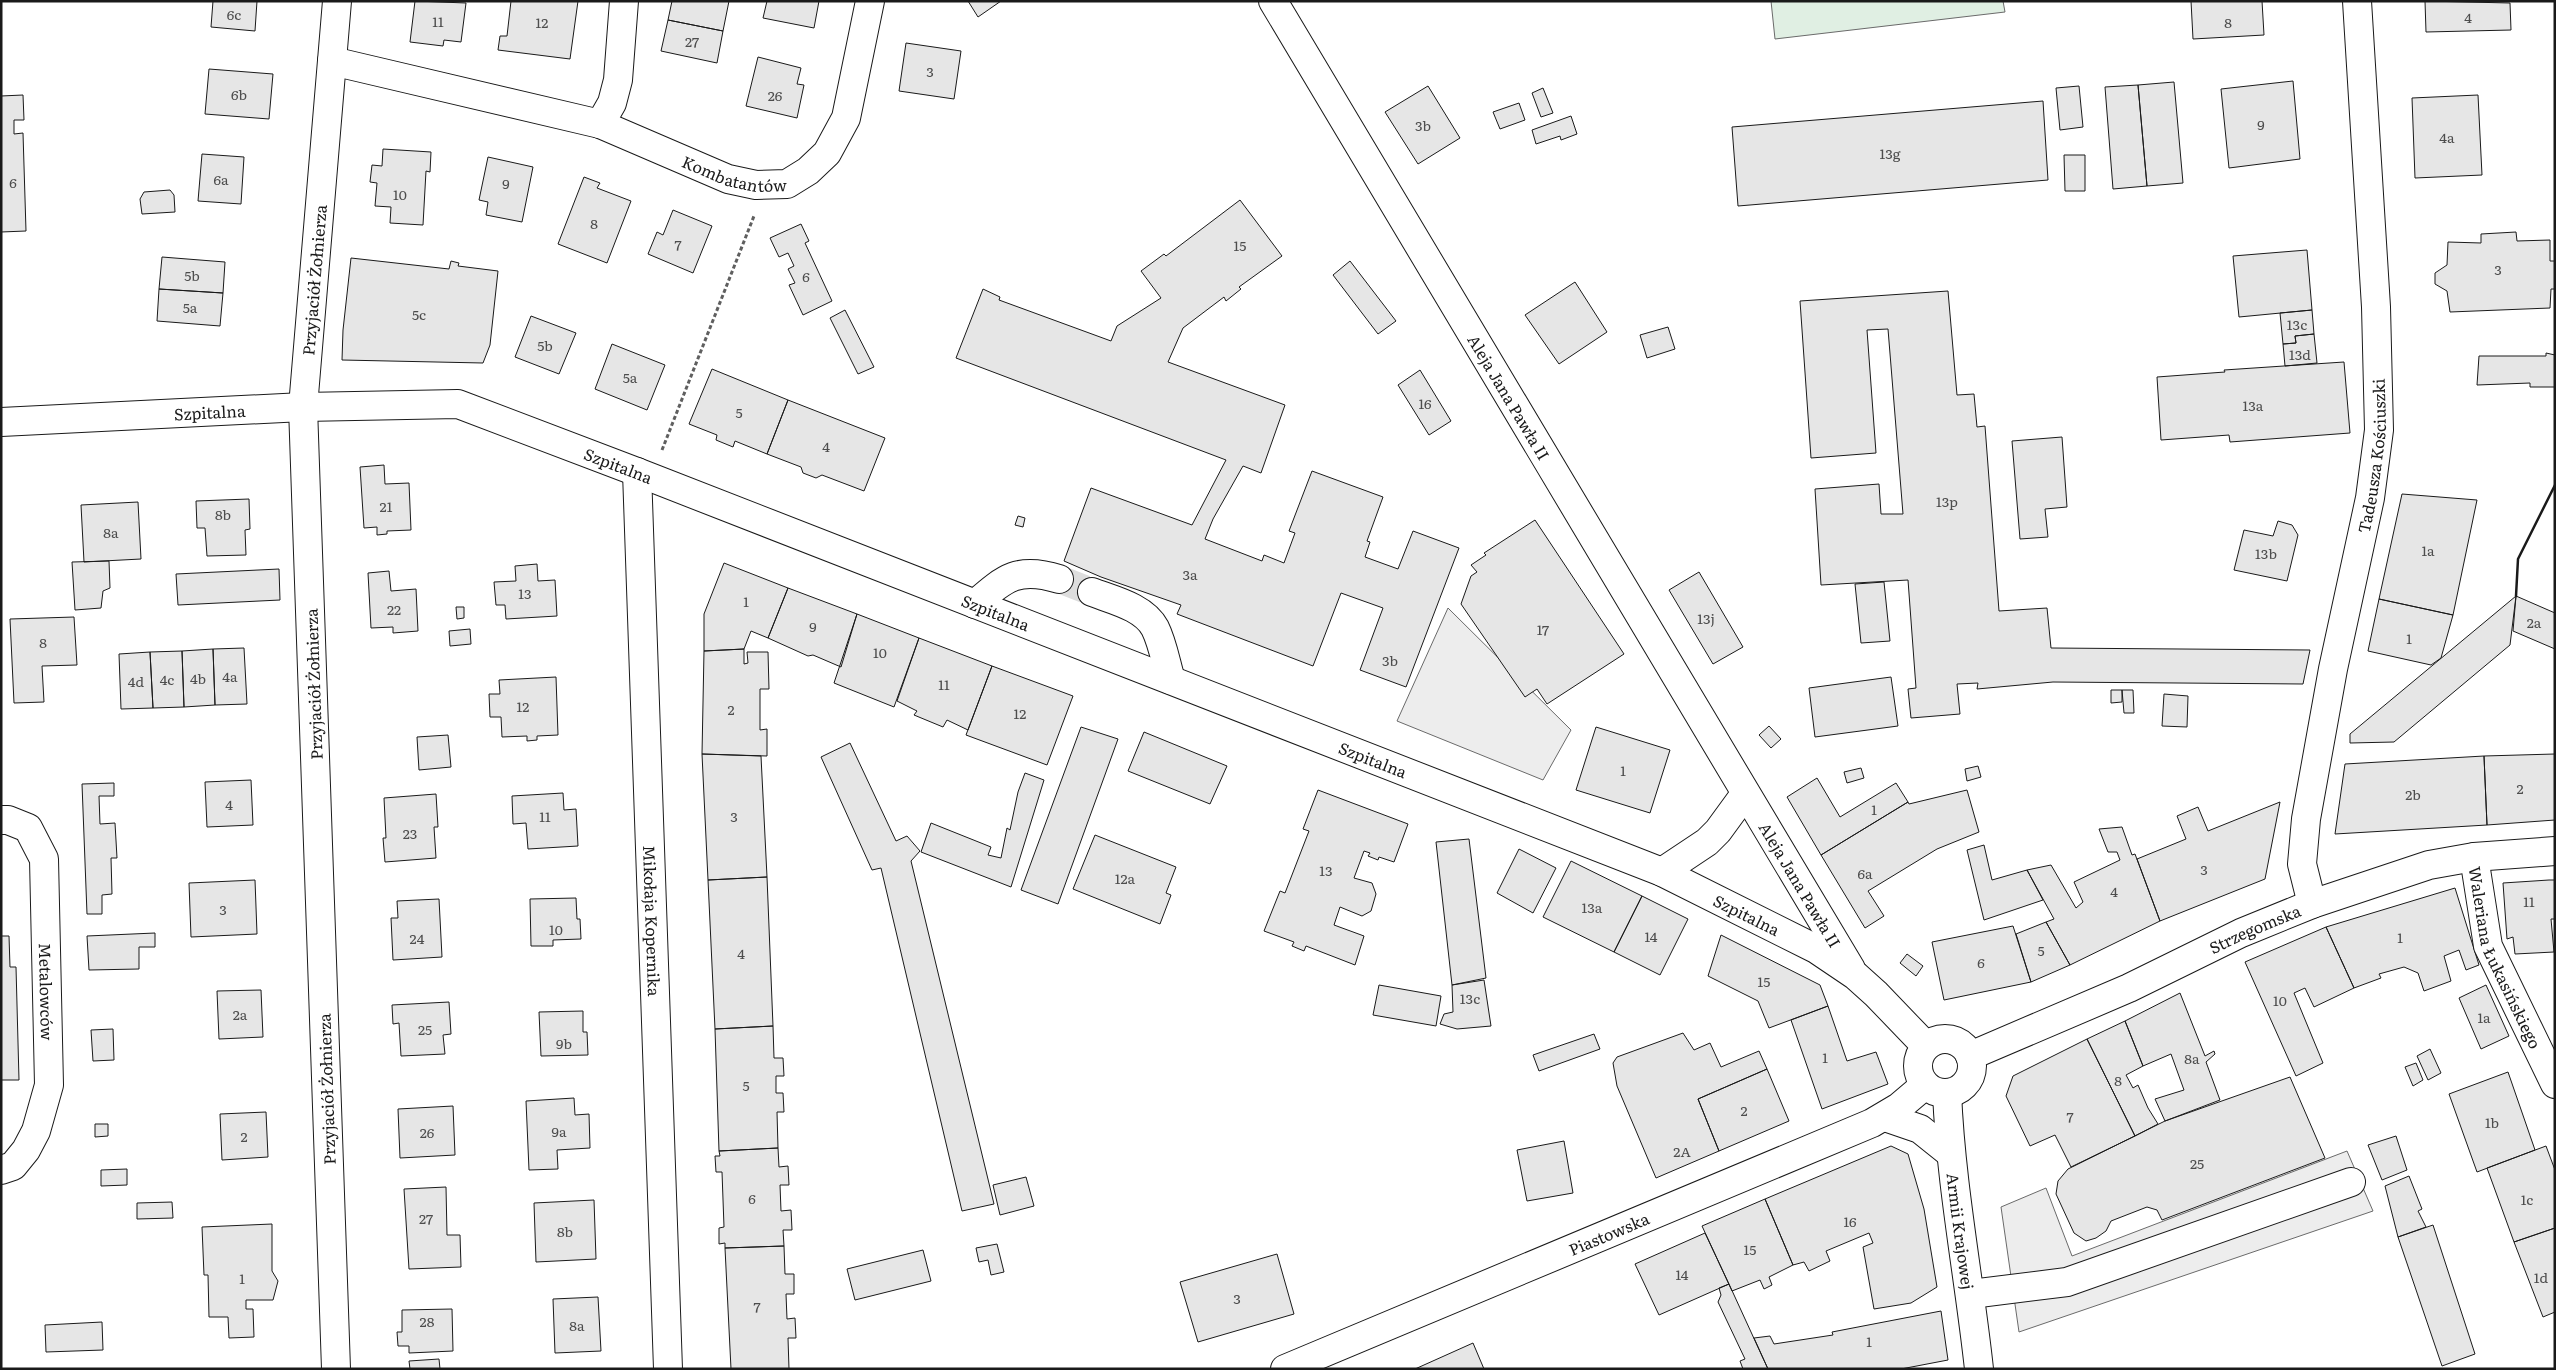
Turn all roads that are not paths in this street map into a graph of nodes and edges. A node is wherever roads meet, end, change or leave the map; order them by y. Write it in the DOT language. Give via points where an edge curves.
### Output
graph roads {
  1 [pos="337,1"];
  2 [pos="624,1"];
  3 [pos="870,1"];
  4 [pos="1272,1"];
  5 [pos="2357,1"];
  6 [pos="332,60"];
  7 [pos="600,124"];
  8 [pos="303,407"];
  9 [pos="1,422"];
  10 [pos="645,475"];
  11 [pos="1059,579"];
  12 [pos="1092,592"];
  13 [pos="975,604"];
  14 [pos="1171,680"];
  15 [pos="1745,794"];
  16 [pos="1,820"];
  17 [pos="2555,851"];
  18 [pos="2474,857"];
  19 [pos="1662,872"];
  20 [pos="2312,904"];
  21 [pos="1856,976"];
  22 [pos="1926,1046"];
  23 [pos="1970,1056"];
  24 [pos="2555,1084"];
  25 [pos="1936,1089"];
  26 [pos="1885,1117"];
  27 [pos="1950,1153"];
  28 [pos="1,1170"];
  29 [pos="2351,1182"];
  30 [pos="1971,1294"];
  31 [pos="336,1369"];
  32 [pos="668,1369"];
  33 [pos="1286,1369"];
  34 [pos="1979,1369"];
  1 -- 6 [label="street, Przyjaciół Żołnierza"];
  2 -- 7 [label="street" via="618,80 612,103"];
  3 -- 7 [label="street, Kombatantów" via="846,118 827,153 808,171 786,184 756,185 728,179"];
  4 -- 15 [label="street, Aleja Jana Pawła II"];
  5 -- 20 [label="street, Tadeusza Kościuszki" via="2376,306 2380,430 2370,498 2332,669 2306,819 2302,864"];
  6 -- 7 [label="street, Kombatantów"];
  6 -- 8 [label="street, Przyjaciół Żołnierza"];
  8 -- 9 [label="street, Szpitalna"];
  8 -- 10 [label="street, Szpitalna" via="458,404"];
  8 -- 31 [label="street, Przyjaciół Żołnierza"];
  10 -- 13 [label="street, Szpitalna"];
  10 -- 32 [label="street, Mikołaja Kopernika"];
  11 -- 13 [label="street" via="1028,572 1012,575"];
  12 -- 14 [label="street" via="1132,607 1146,617 1155,628"];
  13 -- 14 [label="street, Szpitalna"];
  14 -- 19 [label="street, Szpitalna"];
  15 -- 19 [label="street" via="1712,837"];
  15 -- 21 [label="street, Aleja Jana Pawła II"];
  16 -- 28 [label="street, Metalowców" via="28,828 44,859 49,1085 36,1131 26,1150 13,1166"];
  17 -- 18 [label="street, Strzegomska"];
  18 -- 20 [label="street, Strzegomska" via="2430,865"];
  18 -- 24 [label="street, Waleriana Łukasińskiego" via="2488,946"];
  19 -- 21 [label="street, Szpitalna" via="1816,949"];
  20 -- 23 [label="street, Strzegomska"];
  21 -- 22 [label="street, Szpitalna"];
  22 -- 23 [label="street" via="1946,1038 1965,1047"];
  22 -- 25 [label="street" via="1919,1054 1919,1076"];
  23 -- 25 [label="street" via="1973,1066 1965,1085"];
  25 -- 26 [label="street, Piastowska"];
  25 -- 27 [label="street, Armii Krajowej"];
  26 -- 27 [label="street" via="1920,1129"];
  26 -- 33 [label="street, Piastowska"];
  27 -- 30 [label="street, Armii Krajowej"];
  29 -- 30 [label="street" via="2067,1282"];
  30 -- 34 [label="street, Armii Krajowej"];
}
